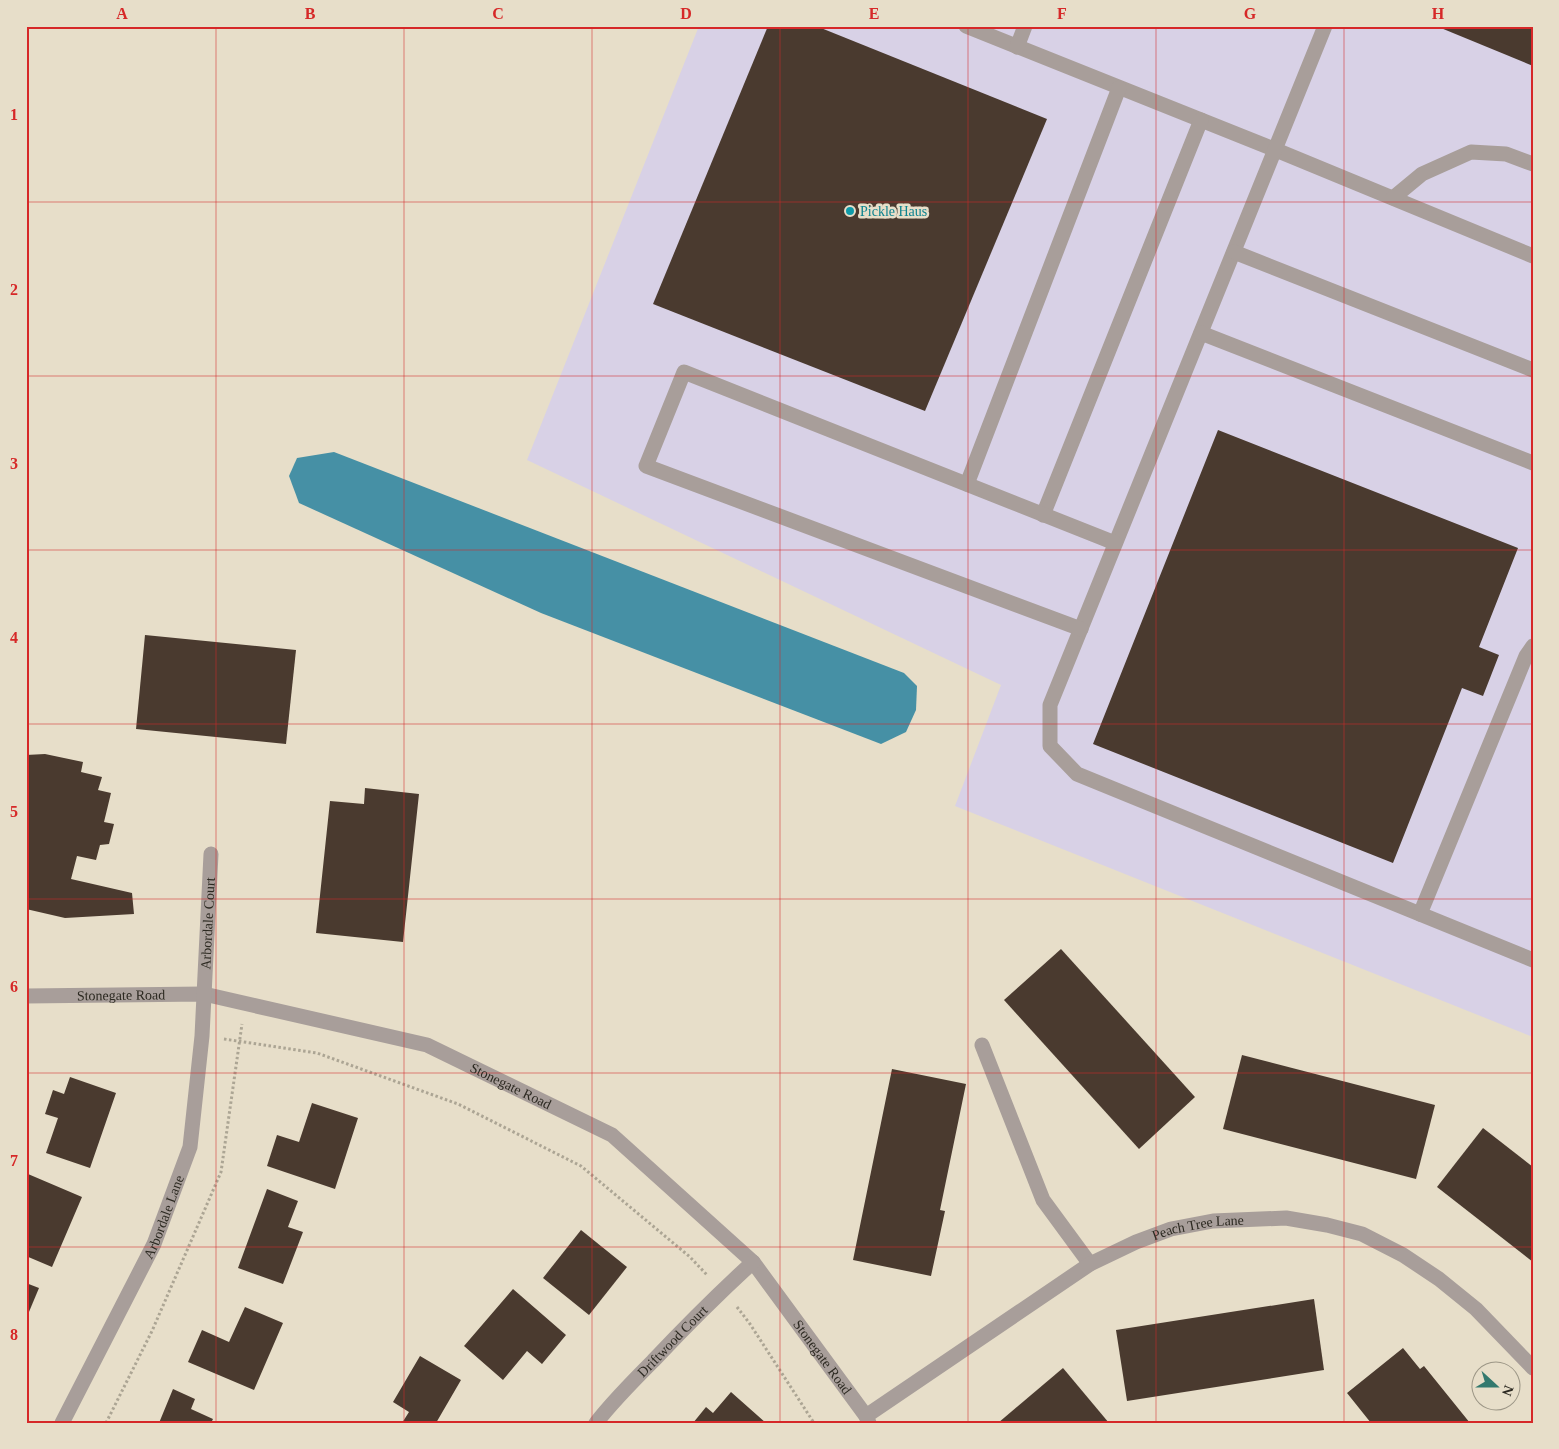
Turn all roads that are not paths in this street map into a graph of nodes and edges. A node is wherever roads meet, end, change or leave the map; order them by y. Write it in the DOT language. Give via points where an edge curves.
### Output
graph roads {
  1 [pos="966,26"];
  2 [pos="1025,26"];
  3 [pos="1325,26"];
  4 [pos="1017,47"];
  5 [pos="1119,88"];
  6 [pos="1202,120"];
  7 [pos="1276,150"];
  8 [pos="1533,164"];
  9 [pos="1393,198"];
  10 [pos="1234,252"];
  11 [pos="1533,256"];
  12 [pos="1201,333"];
  13 [pos="1533,370"];
  14 [pos="1533,463"];
  15 [pos="967,484"];
  16 [pos="1043,514"];
  17 [pos="1116,544"];
  18 [pos="1081,629"];
  19 [pos="1533,646"];
  20 [pos="211,854"];
  21 [pos="1420,914"];
  22 [pos="1533,960"];
  23 [pos="204,994"];
  24 [pos="26,996"];
  25 [pos="982,1045"];
  26 [pos="754,1262"];
  27 [pos="1090,1264"];
  28 [pos="1533,1368"];
  29 [pos="867,1419"];
  30 [pos="62,1423"];
  31 [pos="596,1423"];
  1 -- 4 [label="street"];
  2 -- 4 [label="street"];
  3 -- 7 [label="street"];
  4 -- 5 [label="street"];
  5 -- 6 [label="street"];
  5 -- 15 [label="street"];
  6 -- 7 [label="street"];
  6 -- 16 [label="street"];
  7 -- 9 [label="street"];
  7 -- 10 [label="street"];
  8 -- 9 [label="street" via="1506,154 1471,152 1422,174"];
  9 -- 11 [label="street"];
  10 -- 12 [label="street"];
  10 -- 13 [label="street"];
  12 -- 14 [label="street"];
  12 -- 17 [label="street"];
  15 -- 16 [label="street"];
  15 -- 18 [label="street" via="684,372 646,466"];
  16 -- 17 [label="street"];
  17 -- 18 [label="street"];
  18 -- 21 [label="street" via="1050,705 1050,746 1077,774"];
  19 -- 21 [label="street" via="1526,656"];
  20 -- 23 [label="street, Arbordale Court"];
  21 -- 22 [label="street"];
  23 -- 24 [label="street, Stonegate Road"];
  23 -- 26 [label="street, Stonegate Road" via="426,1045 612,1135"];
  23 -- 30 [label="street, Arbordale Lane" via="190,1147 154,1244"];
  25 -- 27 [label="street" via="1043,1200"];
  26 -- 29 [label="street, Stonegate Road"];
  26 -- 31 [label="street, Driftwood Court" via="606,1409"];
  27 -- 28 [label="street, Peach Tree Lane" via="1171,1229 1213,1221 1286,1218 1327,1224 1362,1234 1403,1255 1439,1279 1476,1309"];
  27 -- 29 [label="street, Peach Tree Lane"];
}
